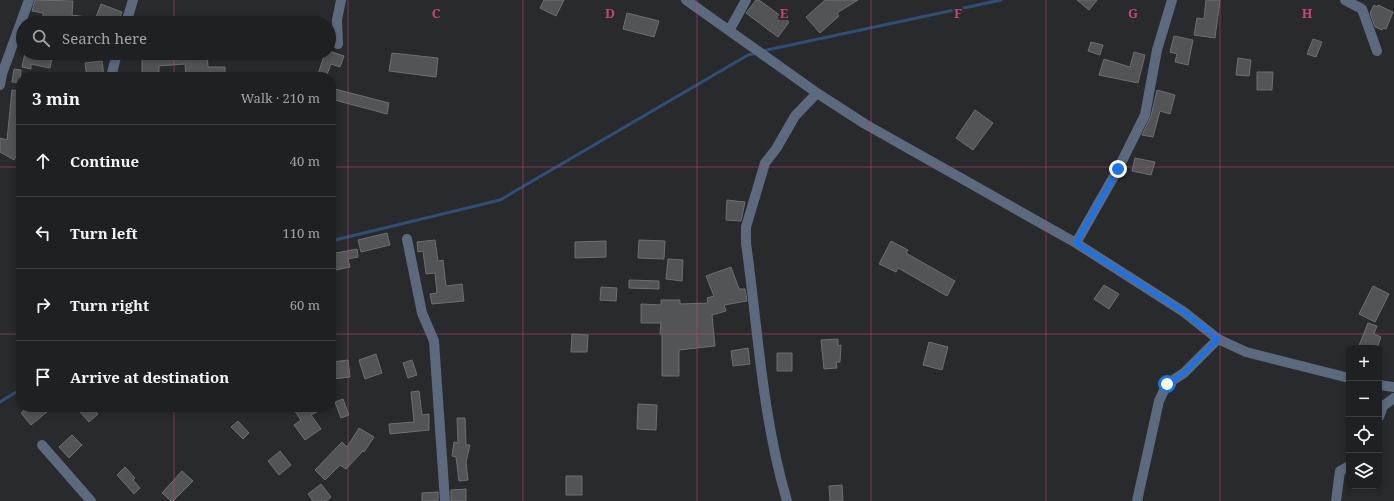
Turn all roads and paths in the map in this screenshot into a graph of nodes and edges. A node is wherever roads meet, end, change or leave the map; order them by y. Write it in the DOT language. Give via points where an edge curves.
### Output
graph roads {
  1 [pos="29,0"];
  2 [pos="133,0"];
  3 [pos="341,0"];
  4 [pos="686,0"];
  5 [pos="746,0"];
  6 [pos="1172,0"];
  7 [pos="1345,0"];
  8 [pos="23,16"];
  9 [pos="128,16"];
  10 [pos="730,30"];
  11 [pos="16,36"];
  12 [pos="338,44"];
  13 [pos="1376,51"];
  14 [pos="115,60"];
  15 [pos="112,72"];
  16 [pos="0,85"];
  17 [pos="817,93"];
  18 [pos="1112,173"];
  19 [pos="406,239"];
  20 [pos="1076,243"];
  21 [pos="1218,339"];
  22 [pos="1346,377"];
  23 [pos="1382,385"];
  24 [pos="1394,387"];
  25 [pos="1394,398"];
  26 [pos="1382,409"];
  27 [pos="42,445"];
  28 [pos="1346,468"];
  29 [pos="91,501"];
  30 [pos="445,501"];
  31 [pos="787,501"];
  32 [pos="1137,501"];
  33 [pos="1336,501"];
  1 -- 8 [label="street"];
  2 -- 9 [label="street"];
  3 -- 12 [label="street" via="337,20"];
  4 -- 10 [label="street"];
  5 -- 10 [label="street"];
  6 -- 20 [label="street" via="1144,115 1118,169"];
  7 -- 13 [label="street" via="1362,9"];
  10 -- 17 [label="street"];
  11 -- 16 [label="street"];
  14 -- 15 [label="street"];
  17 -- 20 [label="street" via="866,124"];
  17 -- 31 [label="street" via="795,116 776,149 764,163 746,227 765,400 777,467"];
  18 -- 20 [label="street"];
  19 -- 30 [label="street" via="422,313 434,341"];
  20 -- 21 [label="street" via="1184,312"];
  21 -- 22 [label="street" via="1246,352"];
  21 -- 32 [label="street" via="1184,373 1167,384 1159,401"];
  23 -- 24 [label="street"];
  25 -- 26 [label="street"];
  27 -- 29 [label="street"];
  28 -- 33 [label="street" via="1340,471"];
}
